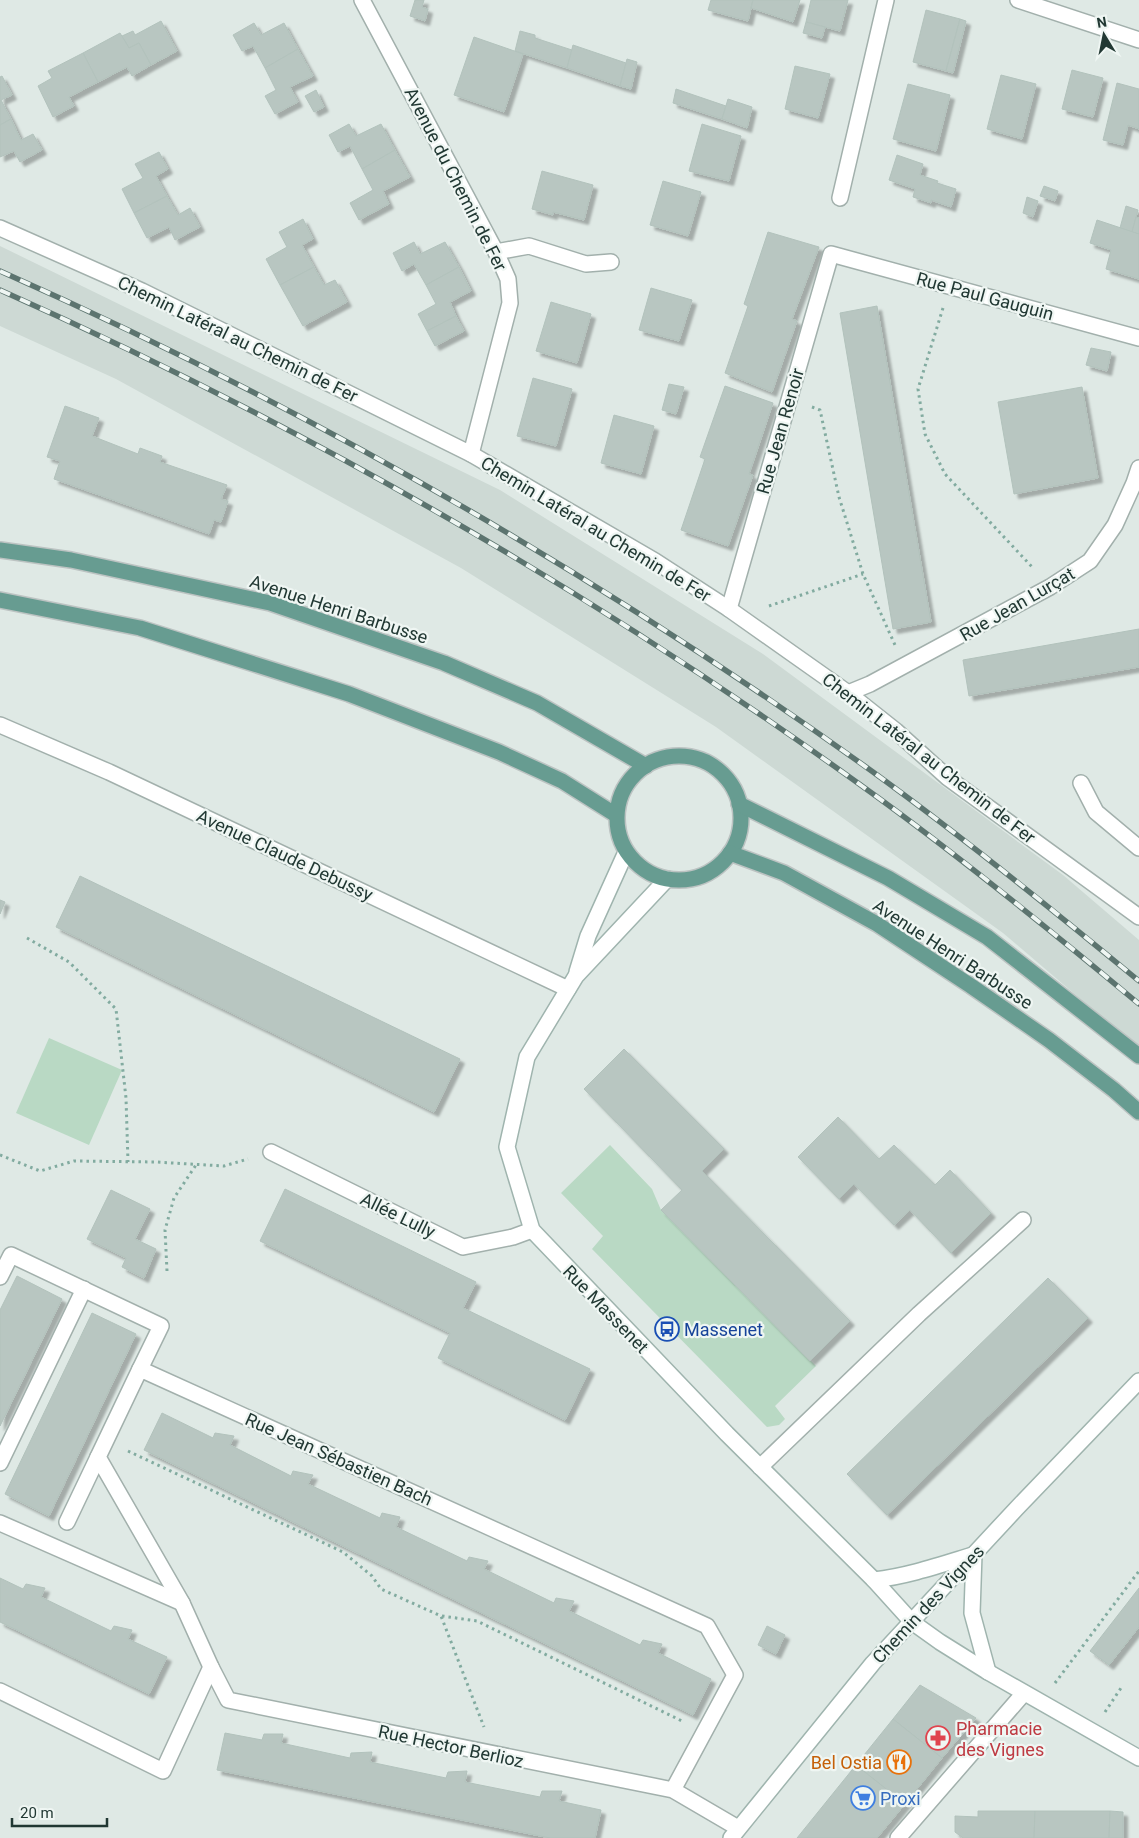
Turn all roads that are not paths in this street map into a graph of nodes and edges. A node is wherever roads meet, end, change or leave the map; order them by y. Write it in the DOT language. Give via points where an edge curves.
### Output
graph roads {
  1 [pos="362,0"];
  2 [pos="886,0"];
  3 [pos="1018,0"];
  4 [pos="1139,40"];
  5 [pos="840,198"];
  6 [pos="0,228"];
  7 [pos="496,252"];
  8 [pos="831,254"];
  9 [pos="611,262"];
  10 [pos="1139,338"];
  11 [pos="471,454"];
  12 [pos="1139,468"];
  13 [pos="0,550"];
  14 [pos="0,600"];
  15 [pos="729,609"];
  16 [pos="848,693"];
  17 [pos="0,725"];
  18 [pos="646,766"];
  19 [pos="1081,783"];
  20 [pos="739,804"];
  21 [pos="616,816"];
  22 [pos="1139,848"];
  23 [pos="626,852"];
  24 [pos="730,853"];
  25 [pos="667,879"];
  26 [pos="1139,916"];
  27 [pos="572,983"];
  28 [pos="1139,1056"];
  29 [pos="1139,1112"];
  30 [pos="270,1152"];
  31 [pos="1022,1220"];
  32 [pos="532,1230"];
  33 [pos="0,1277"];
  34 [pos="84,1289"];
  35 [pos="140,1369"];
  36 [pos="1139,1381"];
  37 [pos="98,1458"];
  38 [pos="0,1463"];
  39 [pos="760,1467"];
  40 [pos="0,1522"];
  41 [pos="67,1522"];
  42 [pos="974,1554"];
  43 [pos="874,1580"];
  44 [pos="182,1603"];
  45 [pos="912,1622"];
  46 [pos="211,1667"];
  47 [pos="988,1672"];
  48 [pos="0,1691"];
  49 [pos="1024,1693"];
  50 [pos="1139,1758"];
  51 [pos="673,1790"];
  52 [pos="734,1833"];
  53 [pos="898,1838"];
  1 -- 7 [label="street, Avenue du Chemin de Fer"];
  2 -- 5 [label="street"];
  3 -- 4 [label="street"];
  6 -- 11 [label="street, Chemin Latéral au Chemin de Fer" via="142,291"];
  7 -- 9 [label="street" via="529,246 586,264"];
  7 -- 11 [label="street, Avenue du Chemin de Fer" via="508,279 510,303"];
  8 -- 10 [label="street, Rue Paul Gauguin"];
  8 -- 15 [label="street, Rue Jean Renoir"];
  11 -- 15 [label="street, Chemin Latéral au Chemin de Fer" via="655,561"];
  12 -- 16 [label="street, Rue Jean Lurçat" via="1115,525 1090,561 1050,587"];
  13 -- 18 [label="main road, Avenue Henri Barbusse" via="71,560 270,603 444,663 538,703"];
  14 -- 21 [label="main road" via="140,628 349,694 499,752 562,781"];
  15 -- 16 [label="street, Chemin Latéral au Chemin de Fer"];
  16 -- 26 [label="street, Chemin Latéral au Chemin de Fer" via="948,778"];
  17 -- 27 [label="street, Avenue Claude Debussy"];
  18 -- 20 [label="main road" via="664,758 683,756 702,761 719,771"];
  18 -- 21 [label="main road" via="631,779 621,796"];
  19 -- 22 [label="street" via="1096,812"];
  20 -- 24 [label="main road" via="738,838"];
  20 -- 28 [label="main road, Avenue Henri Barbusse" via="888,878 987,936"];
  21 -- 23 [label="main road"];
  23 -- 25 [label="main road" via="638,865"];
  23 -- 27 [label="street, Rue Massenet" via="588,936"];
  24 -- 25 [label="main road" via="703,875 685,880"];
  24 -- 29 [label="main road, Avenue Henri Barbusse" via="784,873 877,924 1049,1040"];
  25 -- 27 [label="street, Rue Massenet"];
  27 -- 32 [label="street, Rue Massenet" via="527,1057 507,1147"];
  30 -- 32 [label="street, Allée Lully" via="463,1247 513,1238"];
  31 -- 39 [label="street"];
  32 -- 39 [label="street, Rue Massenet"];
  33 -- 34 [label="street" via="11,1255"];
  34 -- 35 [label="street" via="161,1326"];
  34 -- 38 [label="street"];
  35 -- 37 [label="street"];
  35 -- 51 [label="street, Rue Jean Sébastien Bach" via="707,1626 735,1675"];
  36 -- 42 [label="street, Chemin des Vignes"];
  37 -- 41 [label="street"];
  37 -- 44 [label="street"];
  39 -- 43 [label="street, Rue Massenet"];
  40 -- 44 [label="street"];
  42 -- 43 [label="street" via="924,1570"];
  42 -- 45 [label="street, Chemin des Vignes"];
  42 -- 47 [label="street" via="972,1613"];
  43 -- 45 [label="street, Rue Massenet"];
  44 -- 46 [label="street"];
  45 -- 47 [label="street, Rue Massenet"];
  45 -- 52 [label="street, Chemin des Vignes" via="873,1663"];
  46 -- 48 [label="street" via="163,1771"];
  46 -- 51 [label="street, Rue Hector Berlioz" via="228,1700"];
  47 -- 49 [label="street, Rue Massenet"];
  49 -- 50 [label="street, Rue Massenet"];
  49 -- 53 [label="street"];
  51 -- 52 [label="street, Rue Hector Berlioz"];
}
